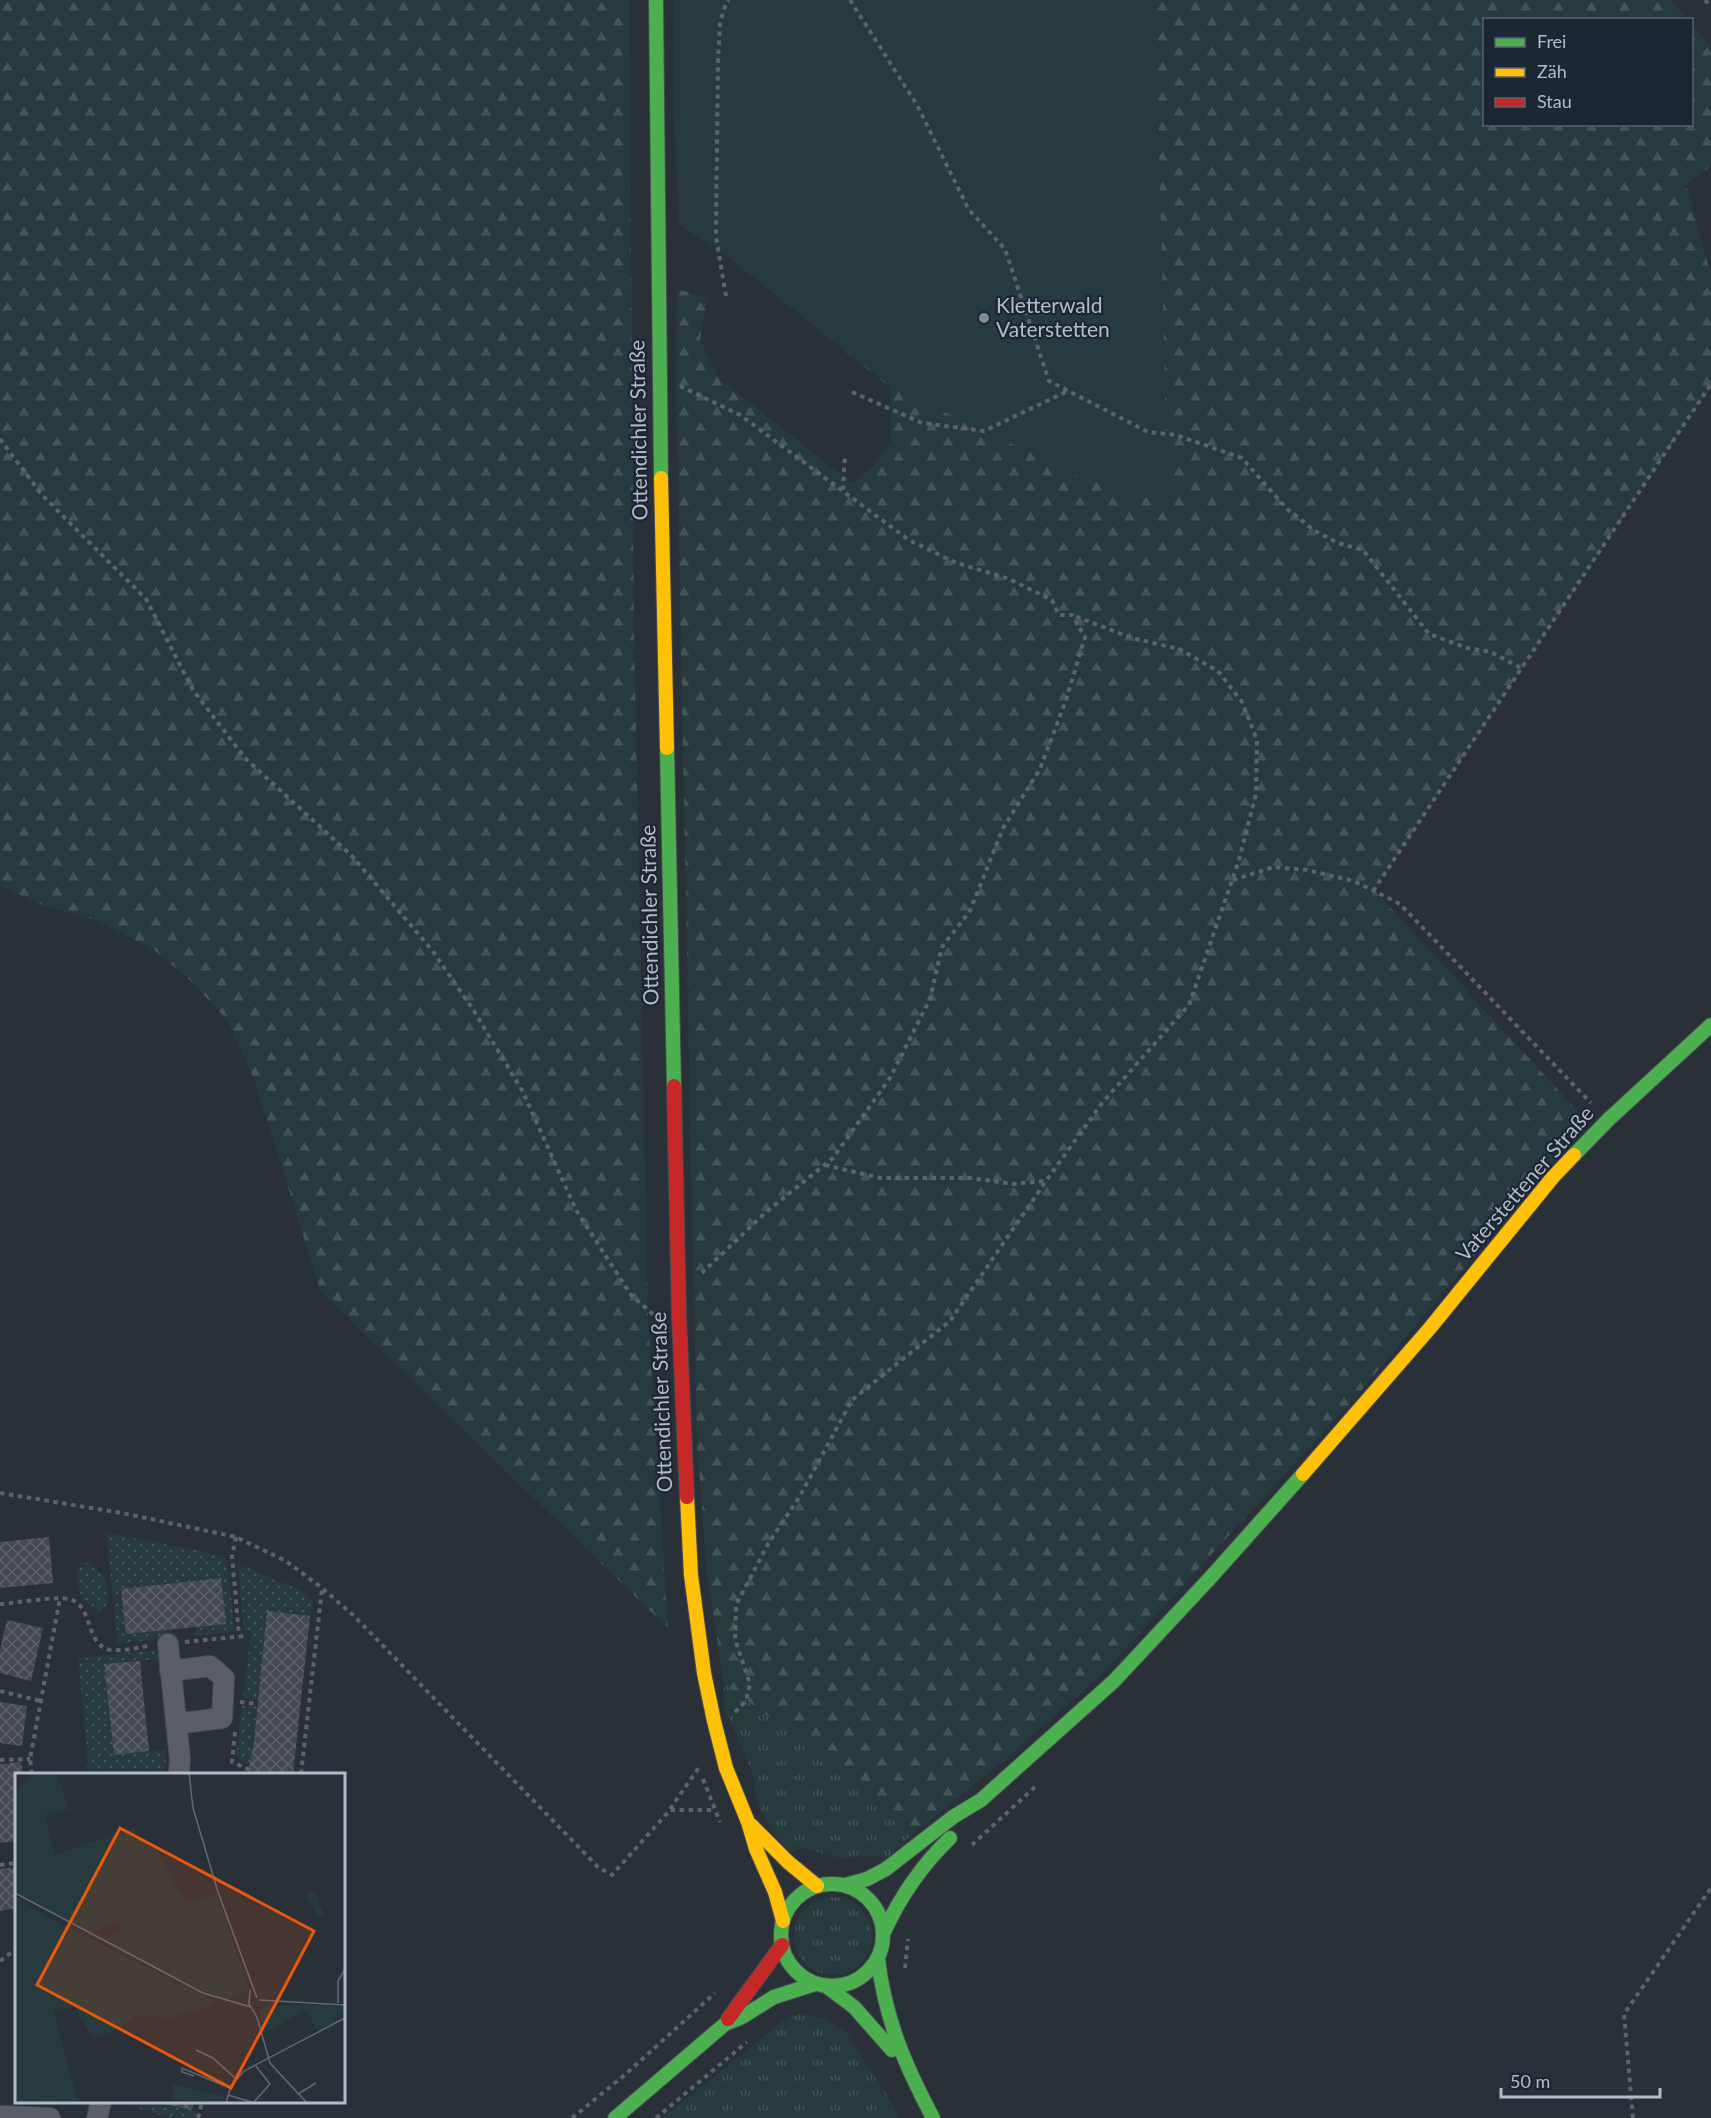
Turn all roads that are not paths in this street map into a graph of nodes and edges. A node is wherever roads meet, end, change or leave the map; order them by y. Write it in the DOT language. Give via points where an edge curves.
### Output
graph roads {
  1 [pos="656,0"];
  2 [pos="1711,1025"];
  3 [pos="168,1644"];
  4 [pos="170,1671"];
  5 [pos="176,1724"];
  6 [pos="179,1773"];
  7 [pos="981,1800"];
  8 [pos="748,1822"];
  9 [pos="845,1885"];
  10 [pos="817,1886"];
  11 [pos="783,1921"];
  12 [pos="884,1932"];
  13 [pos="782,1945"];
  14 [pos="878,1959"];
  15 [pos="821,1985"];
  16 [pos="725,2024"];
  17 [pos="906,2068"];
  18 [pos="100,2103"];
  19 [pos="0,2116"];
  20 [pos="50,2118"];
  21 [pos="97,2118"];
  22 [pos="615,2118"];
  23 [pos="933,2118"];
  1 -- 8 [label="street, Ottendichler Straße" via="658,358 684,1447 691,1575 704,1673 726,1768"];
  2 -- 7 [label="street, Vaterstettener Straße" via="1553,1177 1430,1328 1114,1681"];
  3 -- 4 [label="street"];
  4 -- 5 [label="street"];
  4 -- 5 [label="street" via="210,1666 224,1678 222,1718"];
  5 -- 6 [label="street"];
  7 -- 9 [label="street" via="886,1869"];
  7 -- 12 [label="street" via="962,1827 909,1882"];
  8 -- 10 [label="street, Ottendichler Straße"];
  8 -- 11 [label="street, Ottendichler Straße"];
  9 -- 10 [label="street"];
  9 -- 12 [label="street" via="872,1902"];
  10 -- 11 [label="street" via="792,1903"];
  11 -- 13 [label="street"];
  12 -- 14 [label="street"];
  13 -- 15 [label="street" via="794,1969 803,1978"];
  13 -- 16 [label="street"];
  14 -- 15 [label="street" via="861,1978 838,1986"];
  14 -- 17 [label="street" via="884,2005"];
  15 -- 16 [label="street" via="774,1997"];
  15 -- 17 [label="street" via="854,2005"];
  16 -- 22 [label="street"];
  17 -- 23 [label="street"];
  18 -- 21 [label="street"];
  19 -- 20 [label="street"];
}
